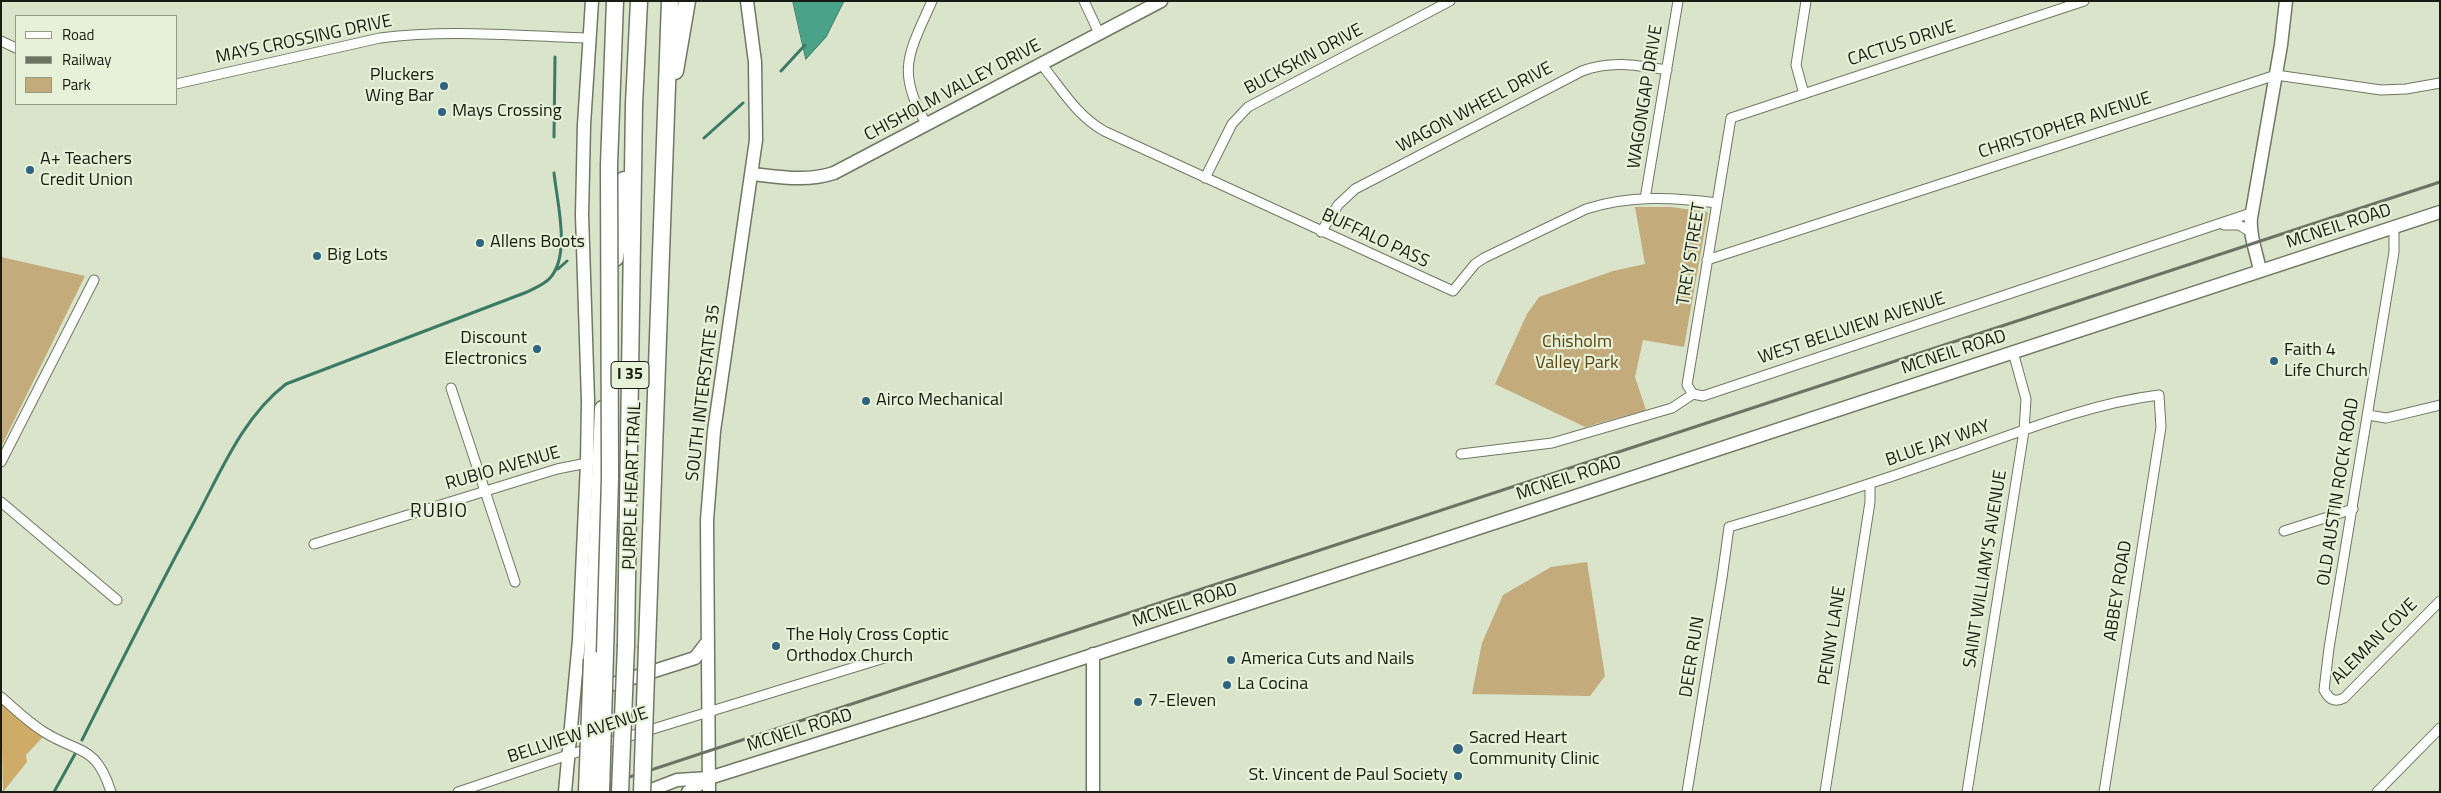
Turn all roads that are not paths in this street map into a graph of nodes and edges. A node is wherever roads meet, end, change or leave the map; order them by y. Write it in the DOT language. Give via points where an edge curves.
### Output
graph roads {
  1 [pos="592,1"];
  2 [pos="615,1"];
  3 [pos="639,1"];
  4 [pos="670,1"];
  5 [pos="686,1"];
  6 [pos="748,1"];
  7 [pos="932,1"];
  8 [pos="1084,1"];
  9 [pos="1161,1"];
  10 [pos="1450,1"];
  11 [pos="1678,1"];
  12 [pos="1806,1"];
  13 [pos="2084,1"];
  14 [pos="2286,1"];
  15 [pos="1099,33"];
  16 [pos="588,38"];
  17 [pos="1,41"];
  18 [pos="15,48"];
  19 [pos="1041,64"];
  20 [pos="1667,70"];
  21 [pos="2276,75"];
  22 [pos="2440,83"];
  23 [pos="178,84"];
  24 [pos="1804,94"];
  25 [pos="634,104"];
  26 [pos="667,110"];
  27 [pos="1731,118"];
  28 [pos="926,124"];
  29 [pos="2260,172"];
  30 [pos="753,174"];
  31 [pos="1205,178"];
  32 [pos="1645,198"];
  33 [pos="1717,203"];
  34 [pos="2440,212"];
  35 [pos="2251,213"];
  36 [pos="2216,225"];
  37 [pos="2394,227"];
  38 [pos="1321,232"];
  39 [pos="2253,238"];
  40 [pos="1707,260"];
  41 [pos="2260,271"];
  42 [pos="94,280"];
  43 [pos="2013,352"];
  44 [pos="450,388"];
  45 [pos="1694,394"];
  46 [pos="2160,395"];
  47 [pos="2440,405"];
  48 [pos="2368,415"];
  49 [pos="2024,431"];
  50 [pos="1461,454"];
  51 [pos="1,462"];
  52 [pos="587,463"];
  53 [pos="1870,484"];
  54 [pos="485,491"];
  55 [pos="1,502"];
  56 [pos="2353,509"];
  57 [pos="1729,527"];
  58 [pos="2284,531"];
  59 [pos="314,544"];
  60 [pos="515,582"];
  61 [pos="117,600"];
  62 [pos="2440,602"];
  63 [pos="579,640"];
  64 [pos="708,641"];
  65 [pos="1093,654"];
  66 [pos="891,656"];
  67 [pos="1,697"];
  68 [pos="2332,700"];
  69 [pos="709,712"];
  70 [pos="2440,728"];
  71 [pos="568,755"];
  72 [pos="709,778"];
  73 [pos="111,792"];
  74 [pos="458,792"];
  75 [pos="565,792"];
  76 [pos="587,792"];
  77 [pos="601,792"];
  78 [pos="620,792"];
  79 [pos="642,792"];
  80 [pos="646,792"];
  81 [pos="688,792"];
  82 [pos="709,792"];
  83 [pos="1093,792"];
  84 [pos="1687,792"];
  85 [pos="1825,792"];
  86 [pos="1967,792"];
  87 [pos="2104,792"];
  88 [pos="2377,792"];
  1 -- 16 [label="main road"];
  2 -- 77 [label="highway, bridge" via="609,165 610,478"];
  3 -- 25 [label="highway, PURPLE HEART TRAIL / I 35"];
  4 -- 26 [label="highway, PURPLE HEART TRAIL / I 35"];
  5 -- 26 [label="highway"];
  6 -- 30 [label="main road, SOUTH INTERSTATE 35" via="755,62"];
  7 -- 28 [label="street" via="911,49 907,69 911,96"];
  8 -- 15 [label="street"];
  9 -- 15 [label="main road, CHISHOLM VALLEY DRIVE"];
  10 -- 31 [label="street, BUCKSKIN DRIVE" via="1248,107 1232,124"];
  11 -- 20 [label="street, WAGONGAP DRIVE"];
  12 -- 24 [label="street" via="1796,65"];
  13 -- 24 [label="street, CACTUS DRIVE"];
  14 -- 21 [label="main road"];
  15 -- 19 [label="main road, CHISHOLM VALLEY DRIVE"];
  16 -- 23 [label="street, MAYS CROSSING DRIVE" via="405,34"];
  16 -- 52 [label="main road" via="582,215"];
  17 -- 18 [label="street"];
  19 -- 28 [label="main road, CHISHOLM VALLEY DRIVE"];
  19 -- 31 [label="street, BUFFALO PASS" via="1075,108 1097,127"];
  20 -- 32 [label="street, WAGONGAP DRIVE"];
  20 -- 38 [label="street, WAGON WHEEL DRIVE" via="1622,64 1582,70 1355,189 1338,205"];
  21 -- 22 [label="street, CHRISTOPHER AVENUE" via="2381,90"];
  21 -- 29 [label="main road"];
  21 -- 40 [label="street, CHRISTOPHER AVENUE"];
  24 -- 27 [label="street, CACTUS DRIVE"];
  25 -- 76 [label="highway, bridge" via="604,363"];
  25 -- 78 [label="highway, PURPLE HEART TRAIL / I 35, bridge" via="626,645"];
  26 -- 79 [label="highway, PURPLE HEART TRAIL / I 35, bridge"];
  27 -- 33 [label="street, TREY STREET"];
  28 -- 30 [label="main road, CHISHOLM VALLEY DRIVE" via="827,175 796,179"];
  29 -- 35 [label="main road"];
  29 -- 39 [label="main road" via="2258,236"];
  30 -- 64 [label="main road, SOUTH INTERSTATE 35" via="714,431 706,520"];
  31 -- 38 [label="street, BUFFALO PASS"];
  32 -- 33 [label="street, BUFFALO PASS"];
  32 -- 38 [label="street, BUFFALO PASS" via="1586,209 1511,244 1475,264 1453,291"];
  33 -- 40 [label="street, TREY STREET"];
  34 -- 37 [label="main road, MCNEIL ROAD"];
  35 -- 36 [label="street, WEST BELLVIEW AVENUE"];
  35 -- 39 [label="main road"];
  36 -- 39 [label="street" via="2240,225"];
  36 -- 45 [label="street, WEST BELLVIEW AVENUE" via="1703,396"];
  37 -- 41 [label="main road, MCNEIL ROAD"];
  37 -- 48 [label="street, OLD AUSTIN ROCK ROAD" via="2394,252"];
  39 -- 41 [label="main road"];
  40 -- 45 [label="street, TREY STREET" via="1687,385"];
  41 -- 43 [label="main road, MCNEIL ROAD"];
  42 -- 51 [label="street"];
  43 -- 49 [label="street, SAINT WILLIAM'S AVENUE" via="2026,399"];
  43 -- 65 [label="main road, MCNEIL ROAD"];
  44 -- 54 [label="street"];
  45 -- 50 [label="street, WEST BELLVIEW AVENUE" via="1672,408 1552,444"];
  46 -- 49 [label="street, BLUE JAY WAY" via="2129,399"];
  46 -- 87 [label="street, ABBEY ROAD" via="2160,427"];
  47 -- 48 [label="street" via="2386,418"];
  48 -- 56 [label="street, OLD AUSTIN ROCK ROAD"];
  49 -- 53 [label="street, BLUE JAY WAY"];
  49 -- 86 [label="street, SAINT WILLIAM'S AVENUE"];
  52 -- 54 [label="street, RUBIO AVENUE"];
  52 -- 63 [label="main road"];
  53 -- 57 [label="street, BLUE JAY WAY"];
  53 -- 85 [label="street, PENNY LANE" via="1869,512"];
  54 -- 59 [label="street, RUBIO AVENUE"];
  54 -- 60 [label="street"];
  55 -- 61 [label="street"];
  56 -- 58 [label="street"];
  56 -- 68 [label="street, OLD AUSTIN ROCK ROAD" via="2324,690"];
  57 -- 84 [label="street, DEER RUN"];
  62 -- 68 [label="street, ALEMAN COVE" via="2344,698"];
  63 -- 64 [label="main road" via="594,679 610,685 695,658"];
  63 -- 71 [label="main road"];
  64 -- 69 [label="main road, SOUTH INTERSTATE 35"];
  65 -- 72 [label="main road, MCNEIL ROAD"];
  65 -- 83 [label="main road"];
  66 -- 69 [label="street, BELLVIEW AVENUE"];
  67 -- 73 [label="street" via="45,732 87,753 104,772"];
  69 -- 71 [label="street, BELLVIEW AVENUE"];
  69 -- 72 [label="main road, SOUTH INTERSTATE 35"];
  70 -- 88 [label="street"];
  71 -- 74 [label="street, BELLVIEW AVENUE"];
  71 -- 75 [label="main road"];
  72 -- 80 [label="main road, MCNEIL ROAD" via="677,780"];
  72 -- 81 [label="main road, MCNEIL ROAD"];
  72 -- 82 [label="main road, SOUTH INTERSTATE 35"];
}
